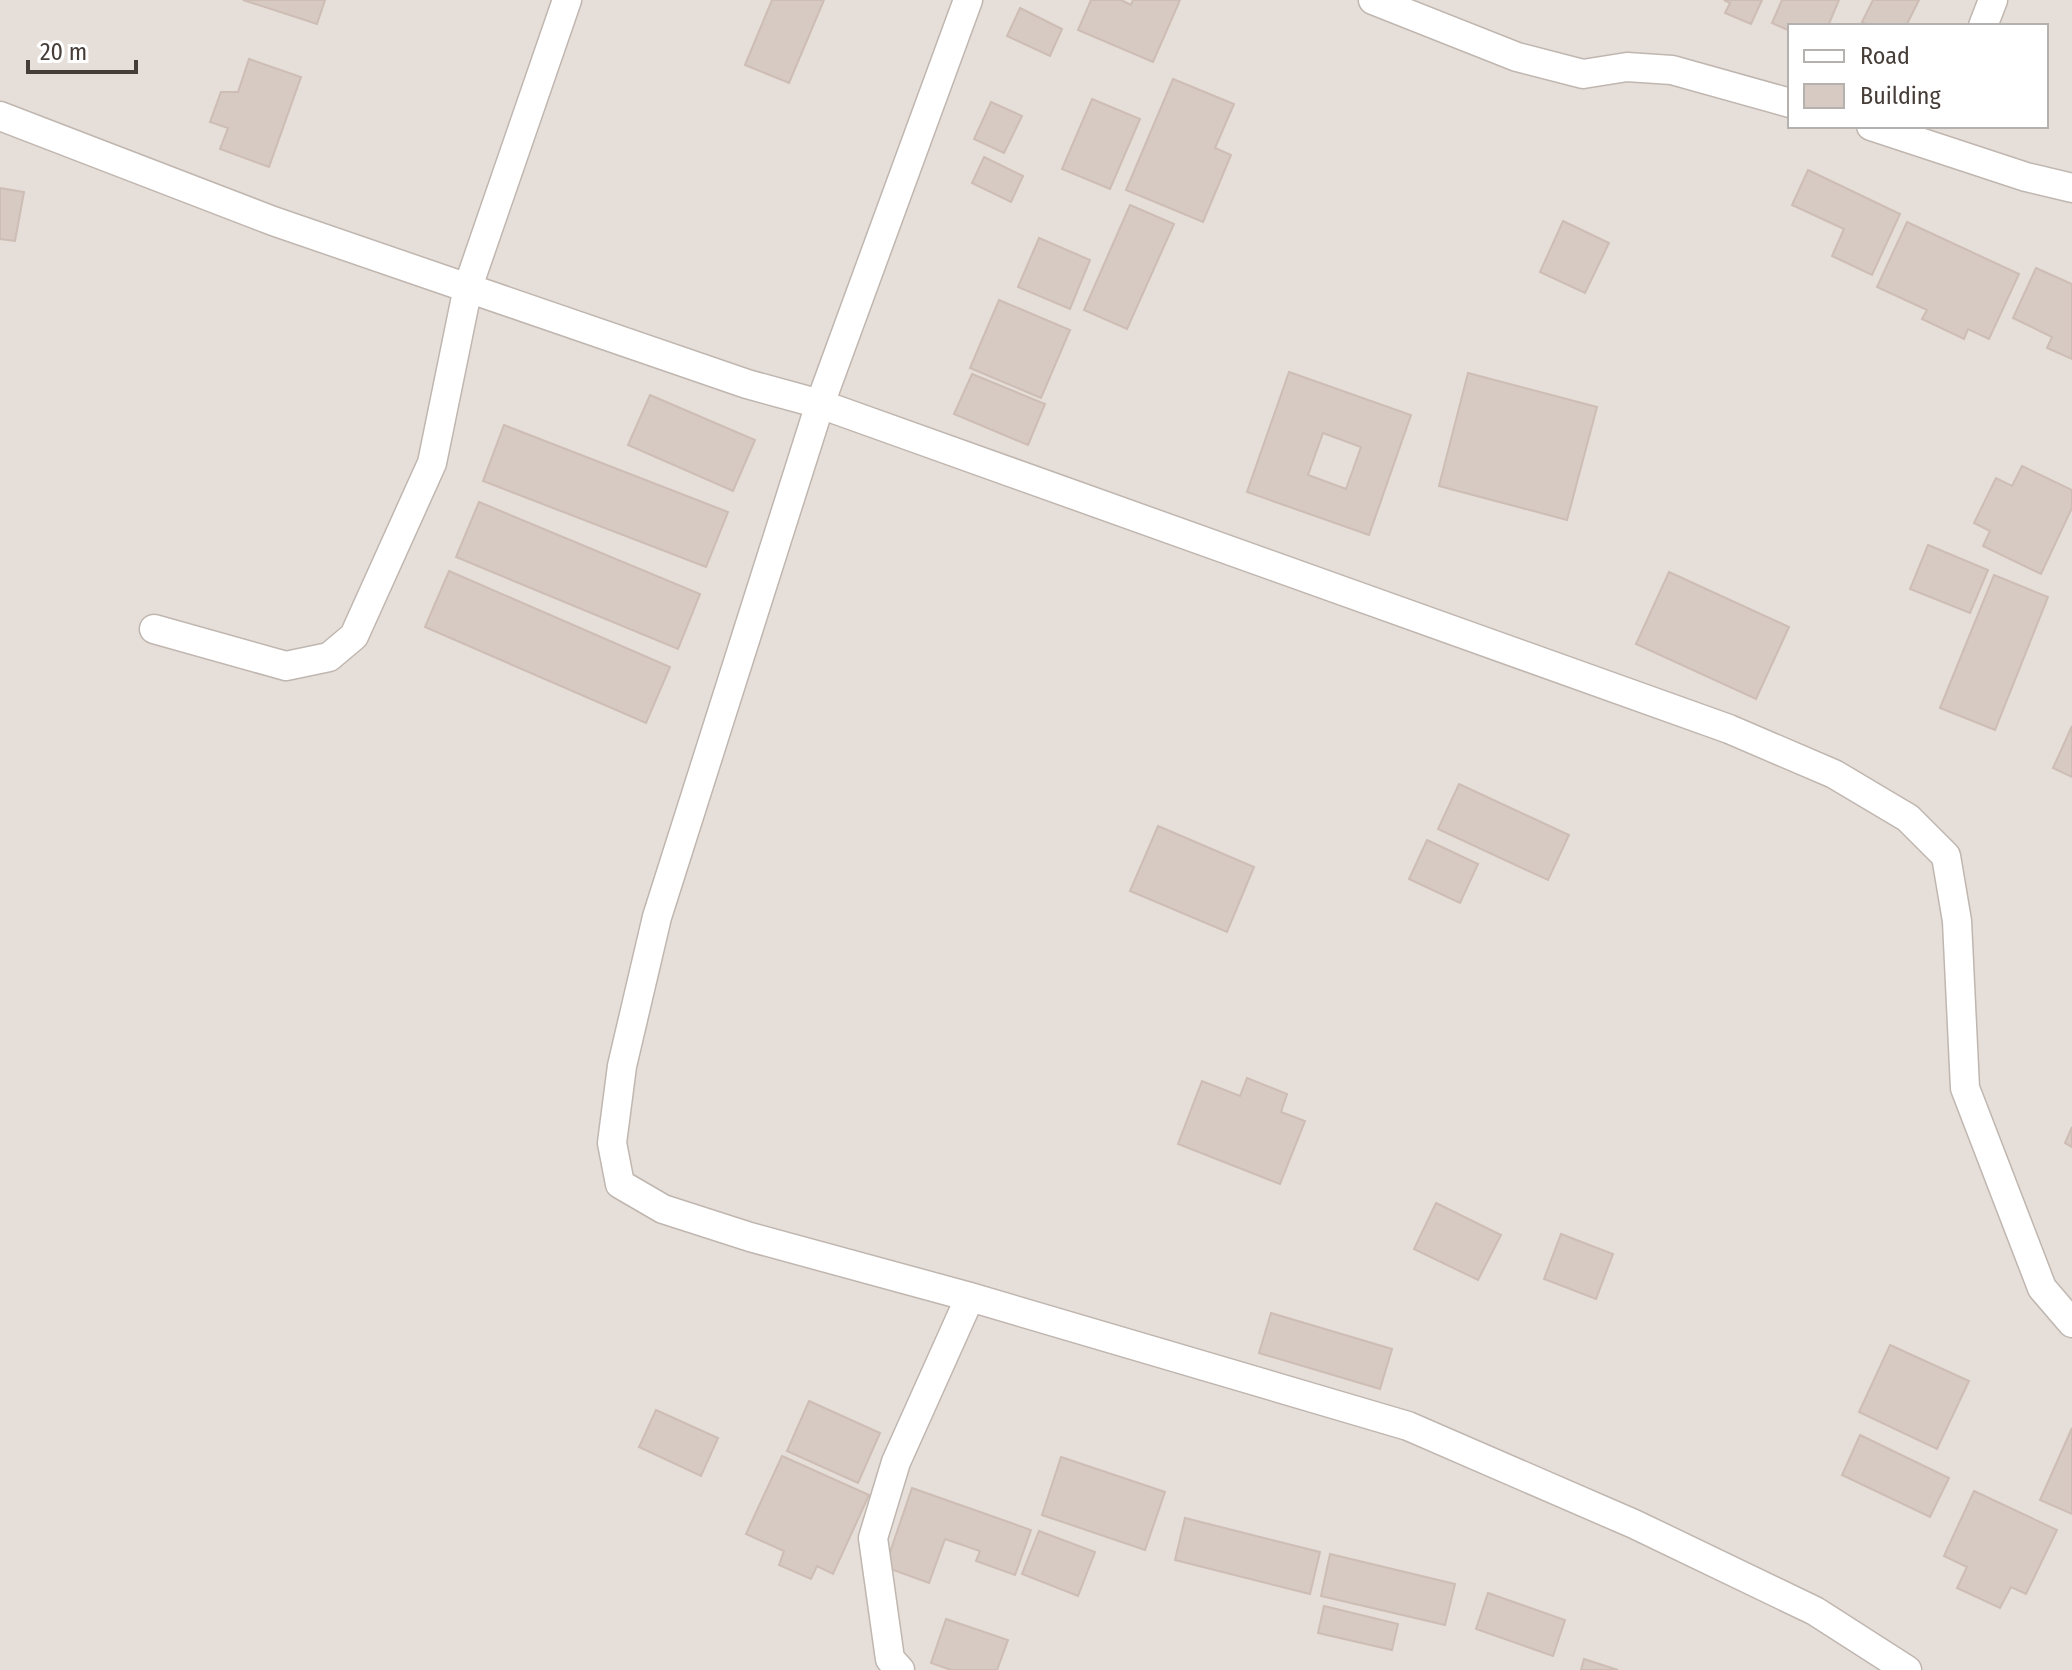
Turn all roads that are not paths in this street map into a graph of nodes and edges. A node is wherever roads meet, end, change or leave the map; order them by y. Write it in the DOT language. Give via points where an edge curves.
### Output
graph roads {
  1 [pos="567,0"];
  2 [pos="968,0"];
  3 [pos="1373,0"];
  4 [pos="1993,0"];
  5 [pos="1984,24"];
  6 [pos="1788,102"];
  7 [pos="0,116"];
  8 [pos="1884,128"];
  9 [pos="1942,137"];
  10 [pos="2072,188"];
  11 [pos="468,287"];
  12 [pos="820,404"];
  13 [pos="154,629"];
  14 [pos="970,1297"];
  15 [pos="2072,1323"];
  16 [pos="900,1670"];
  17 [pos="1907,1670"];
  1 -- 11 [label="street"];
  2 -- 12 [label="street"];
  3 -- 6 [label="street" via="1517,57 1583,74 1627,67 1672,70"];
  4 -- 5 [label="street"];
  7 -- 11 [label="street" via="273,221"];
  8 -- 9 [label="street"];
  9 -- 10 [label="street" via="2026,177"];
  11 -- 12 [label="street" via="747,384"];
  11 -- 13 [label="street" via="432,463 354,636 329,657 286,666"];
  12 -- 14 [label="street" via="657,917 622,1066 612,1143 620,1184 663,1209"];
  12 -- 15 [label="street" via="1729,729 1834,774 1908,818 1946,856 1957,921 1965,1088 2042,1288"];
  14 -- 16 [label="street" via="896,1462 873,1538 890,1659"];
  14 -- 17 [label="street" via="1408,1426 1634,1524 1815,1611"];
}
